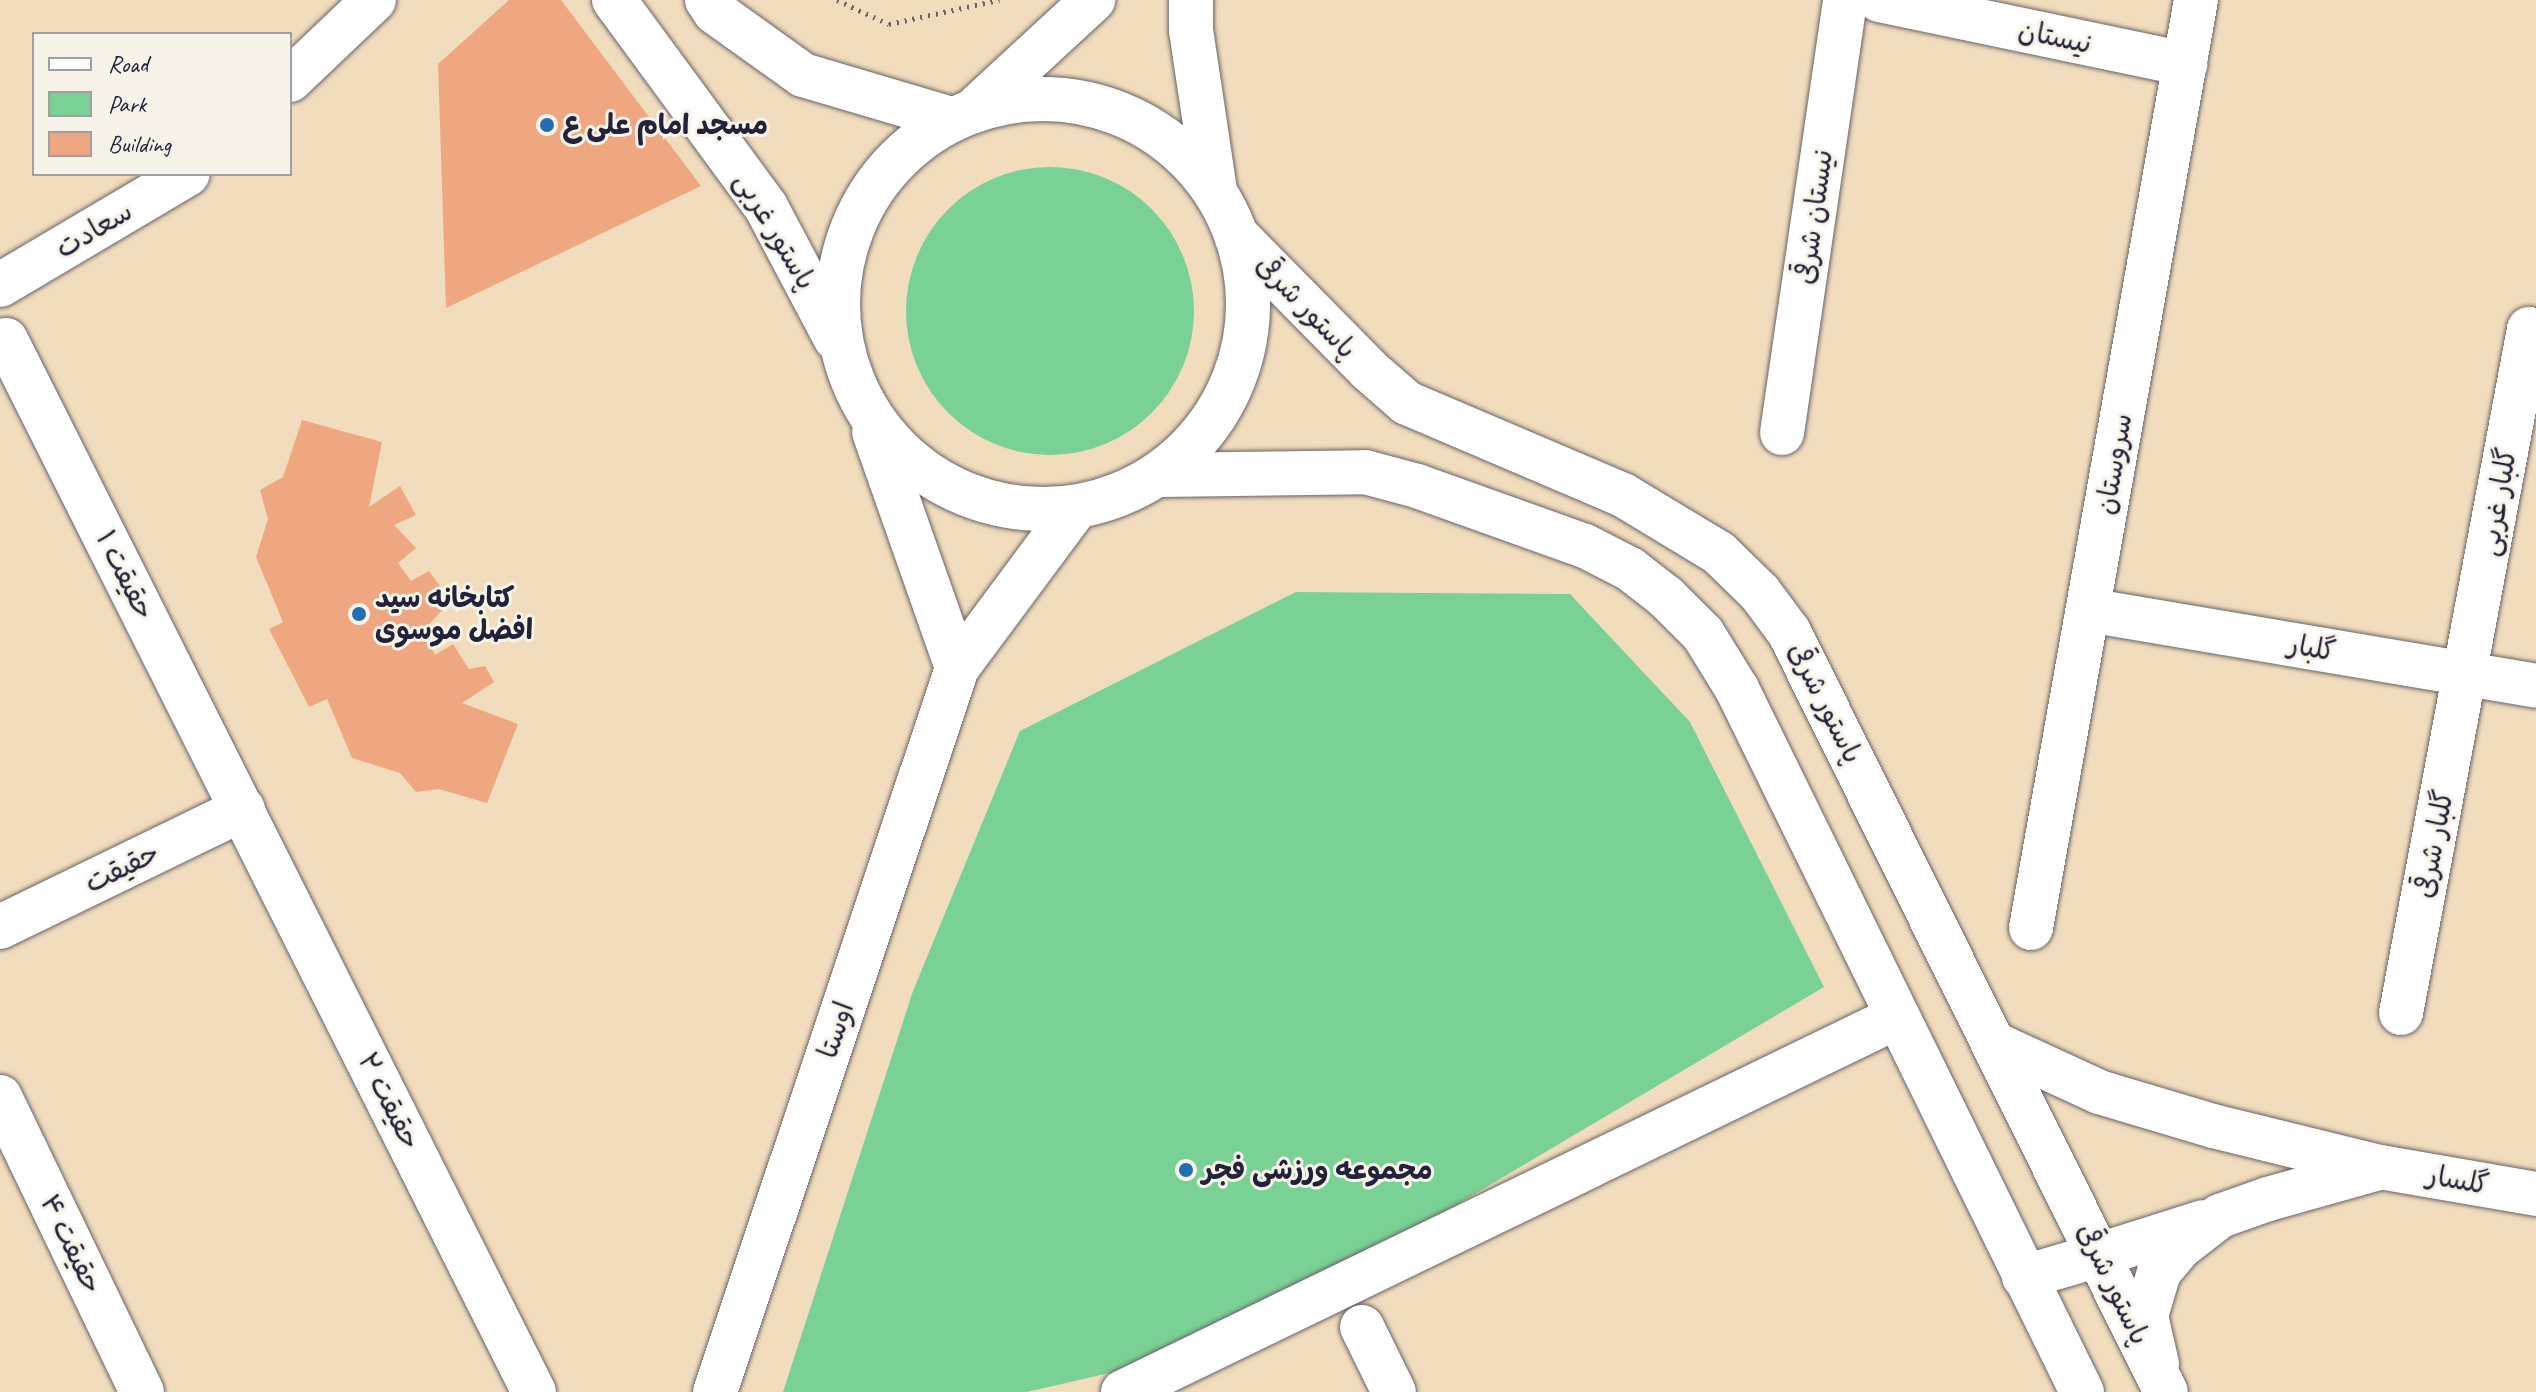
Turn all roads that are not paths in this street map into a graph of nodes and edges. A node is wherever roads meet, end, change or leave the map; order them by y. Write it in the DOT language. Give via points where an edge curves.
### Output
graph roads {
  1 [pos="374,0"];
  2 [pos="614,0"];
  3 [pos="707,0"];
  4 [pos="1093,0"];
  5 [pos="1191,0"];
  6 [pos="1845,0"];
  7 [pos="1879,0"];
  8 [pos="2196,0"];
  9 [pos="2185,64"];
  10 [pos="292,78"];
  11 [pos="964,114"];
  12 [pos="185,176"];
  13 [pos="1215,190"];
  14 [pos="1239,238"];
  15 [pos="0,285"];
  16 [pos="2529,329"];
  17 [pos="6,340"];
  18 [pos="843,351"];
  19 [pos="866,411"];
  20 [pos="1782,433"];
  21 [pos="1160,475"];
  22 [pos="1075,509"];
  23 [pos="2088,610"];
  24 [pos="957,668"];
  25 [pos="2466,674"];
  26 [pos="2536,686"];
  27 [pos="243,809"];
  28 [pos="0,927"];
  29 [pos="2031,928"];
  30 [pos="2401,1013"];
  31 [pos="1897,1017"];
  32 [pos="1997,1045"];
  33 [pos="0,1097"];
  34 [pos="2380,1167"];
  35 [pos="2536,1194"];
  36 [pos="2220,1216"];
  37 [pos="2099,1255"];
  38 [pos="2024,1277"];
  39 [pos="1362,1327"];
  40 [pos="2164,1388"];
  41 [pos="142,1392"];
  42 [pos="534,1392"];
  43 [pos="715,1392"];
  44 [pos="1123,1392"];
  45 [pos="1394,1392"];
  46 [pos="2082,1392"];
  1 -- 10 [label="street"];
  2 -- 18 [label="street, پاستور غربی" via="766,207"];
  3 -- 11 [label="street" via="715,12 803,75"];
  4 -- 11 [label="street"];
  5 -- 13 [label="street"];
  6 -- 20 [label="street, نیستان شرقی"];
  7 -- 9 [label="street, نیستان"];
  8 -- 9 [label="street, سروستان"];
  9 -- 23 [label="street, سروستان"];
  11 -- 13 [label="street" via="1029,98 1082,102 1134,119 1179,149"];
  11 -- 18 [label="street" via="906,150 864,204 847,242 837,296"];
  12 -- 15 [label="street, سعادت"];
  13 -- 14 [label="street"];
  14 -- 21 [label="street" via="1250,304 1240,370 1208,429"];
  14 -- 32 [label="street, پاستور شرقی" via="1407,403 1623,495 1719,553 1760,593 1789,632"];
  16 -- 25 [label="street, گلبار غربی"];
  17 -- 27 [label="street, حقیقت ۱"];
  18 -- 19 [label="street"];
  19 -- 22 [label="street" via="905,458 956,491 1014,509"];
  19 -- 24 [label="street"];
  21 -- 22 [label="street" via="1119,497"];
  21 -- 31 [label="street" via="1365,472 1557,535 1630,569 1703,634 1737,689"];
  22 -- 24 [label="street, اوستا"];
  23 -- 25 [label="street, گلبار"];
  23 -- 29 [label="street, سروستان"];
  24 -- 43 [label="street, اوستا"];
  25 -- 26 [label="street, گلبار"];
  25 -- 30 [label="street, گلبار شرقی"];
  27 -- 28 [label="street, حقیقت"];
  27 -- 42 [label="street, حقیقت ۲"];
  31 -- 38 [label="street"];
  31 -- 44 [label="street"];
  32 -- 34 [label="street, گلسار" via="2099,1092"];
  32 -- 37 [label="street, پاستور شرقی"];
  33 -- 41 [label="street, حقیقت ۴"];
  34 -- 35 [label="street, گلسار"];
  34 -- 36 [label="street"];
  36 -- 37 [label="street"];
  36 -- 40 [label="street" via="2180,1247 2159,1272 2146,1316"];
  37 -- 38 [label="street"];
  37 -- 40 [label="street, پاستور شرقی"];
  38 -- 46 [label="street"];
  39 -- 45 [label="street"];
}
